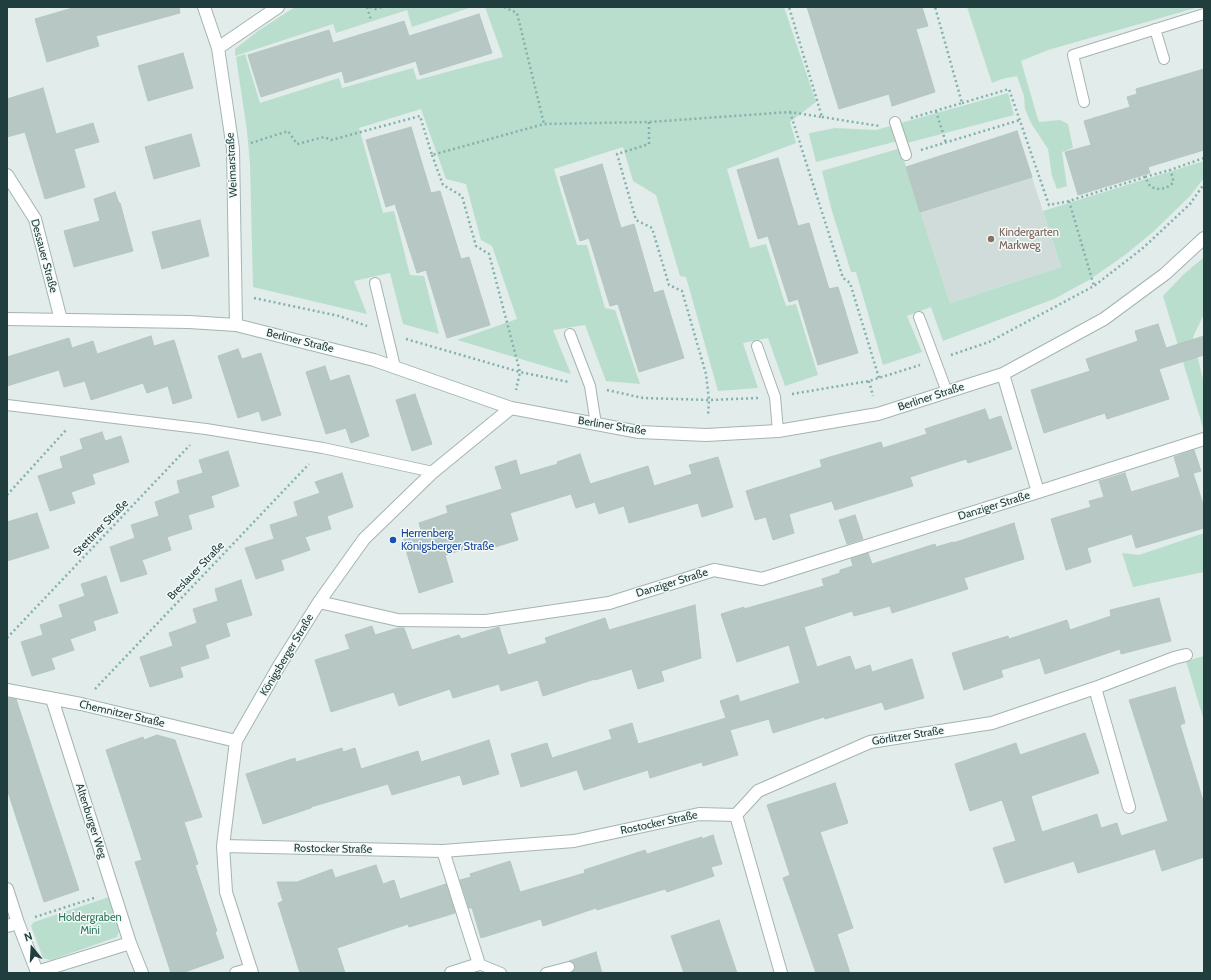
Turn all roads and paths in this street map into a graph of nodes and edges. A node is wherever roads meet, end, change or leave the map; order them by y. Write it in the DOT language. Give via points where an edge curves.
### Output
graph roads {
  1 [pos="204,7"];
  2 [pos="278,7"];
  3 [pos="368,7"];
  4 [pos="383,7"];
  5 [pos="504,7"];
  6 [pos="789,7"];
  7 [pos="934,7"];
  8 [pos="1204,14"];
  9 [pos="371,20"];
  10 [pos="1155,29"];
  11 [pos="218,48"];
  12 [pos="1164,59"];
  13 [pos="1084,102"];
  14 [pos="962,103"];
  15 [pos="936,111"];
  16 [pos="790,112"];
  17 [pos="822,117"];
  18 [pos="1020,120"];
  19 [pos="649,122"];
  20 [pos="895,122"];
  21 [pos="544,124"];
  22 [pos="946,143"];
  23 [pos="233,149"];
  24 [pos="432,154"];
  25 [pos="906,155"];
  26 [pos="1204,158"];
  27 [pos="1170,170"];
  28 [pos="7,175"];
  29 [pos="1145,177"];
  30 [pos="1204,184"];
  31 [pos="1070,201"];
  32 [pos="1204,238"];
  33 [pos="374,283"];
  34 [pos="1094,286"];
  35 [pos="236,295"];
  36 [pos="919,317"];
  37 [pos="7,319"];
  38 [pos="61,320"];
  39 [pos="236,326"];
  40 [pos="387,333"];
  41 [pos="570,334"];
  42 [pos="757,346"];
  43 [pos="935,360"];
  44 [pos="395,367"];
  45 [pos="520,372"];
  46 [pos="1003,374"];
  47 [pos="879,378"];
  48 [pos="590,386"];
  49 [pos="947,392"];
  50 [pos="775,397"];
  51 [pos="709,400"];
  52 [pos="7,405"];
  53 [pos="511,408"];
  54 [pos="81,414"];
  55 [pos="596,424"];
  56 [pos="206,429"];
  57 [pos="778,431"];
  58 [pos="706,435"];
  59 [pos="1204,439"];
  60 [pos="323,448"];
  61 [pos="433,472"];
  62 [pos="1038,492"];
  63 [pos="7,495"];
  64 [pos="319,602"];
  65 [pos="7,638"];
  66 [pos="1186,655"];
  67 [pos="1096,688"];
  68 [pos="7,690"];
  69 [pos="52,699"];
  70 [pos="80,704"];
  71 [pos="236,741"];
  72 [pos="1128,807"];
  73 [pos="736,815"];
  74 [pos="223,846"];
  75 [pos="443,851"];
  76 [pos="7,889"];
  77 [pos="114,891"];
  78 [pos="12,924"];
  79 [pos="130,943"];
  80 [pos="479,964"];
  81 [pos="569,967"];
  82 [pos="251,971"];
  83 [pos="142,973"];
  84 [pos="236,973"];
  85 [pos="451,973"];
  86 [pos="501,973"];
  87 [pos="546,973"];
  88 [pos="781,973"];
  1 -- 11 [label="street, Weimarstraße"];
  2 -- 11 [label="street"];
  3 -- 4 [label="path"];
  3 -- 9 [label="path"];
  5 -- 21 [label="path" via="517,13"];
  6 -- 17 [label="path"];
  7 -- 14 [label="path"];
  8 -- 10 [label="lane"];
  10 -- 12 [label="lane"];
  10 -- 13 [label="lane" via="1073,55"];
  11 -- 23 [label="street, Weimarstraße"];
  14 -- 15 [label="path"];
  14 -- 18 [label="path" via="1009,89"];
  15 -- 20 [label="path"];
  15 -- 22 [label="path"];
  16 -- 17 [label="path"];
  16 -- 19 [label="path"];
  16 -- 47 [label="path" via="843,278 850,283"];
  17 -- 20 [label="path" via="878,126"];
  18 -- 22 [label="path"];
  18 -- 31 [label="path" via="1050,205"];
  19 -- 21 [label="path"];
  19 -- 51 [label="path" via="649,144 616,154 636,220 652,228 669,285 682,290 706,374"];
  20 -- 25 [label="lane"];
  21 -- 24 [label="path"];
  22 -- 25 [label="path"];
  23 -- 24 [label="path" via="288,131 297,144 324,137 331,140 420,116"];
  23 -- 35 [label="street, Weimarstraße"];
  24 -- 45 [label="path" via="443,185 462,196 476,246 488,254"];
  26 -- 27 [label="path"];
  27 -- 29 [label="path"];
  27 -- 29 [label="path" via="1173,183 1166,188 1156,189 1150,186"];
  28 -- 38 [label="street, Dessauer Straße" via="35,218"];
  29 -- 31 [label="path"];
  30 -- 34 [label="path" via="1190,204 1144,248"];
  31 -- 34 [label="path"];
  32 -- 46 [label="street, Berliner Straße" via="1165,274 1104,319"];
  33 -- 40 [label="lane"];
  34 -- 43 [label="path" via="989,342"];
  35 -- 39 [label="street, Weimarstraße"];
  35 -- 40 [label="path" via="339,316"];
  36 -- 43 [label="lane"];
  37 -- 38 [label="street, Berliner Straße"];
  38 -- 39 [label="street, Berliner Straße" via="189,322"];
  39 -- 44 [label="street, Berliner Straße"];
  40 -- 44 [label="lane"];
  40 -- 45 [label="path"];
  41 -- 48 [label="lane"];
  42 -- 50 [label="lane"];
  43 -- 47 [label="path"];
  43 -- 49 [label="lane"];
  44 -- 53 [label="street, Berliner Straße"];
  45 -- 48 [label="path"];
  45 -- 53 [label="path"];
  46 -- 49 [label="street, Berliner Straße"];
  46 -- 62 [label="street, Danziger Straße"];
  47 -- 50 [label="path"];
  48 -- 51 [label="path" via="643,398"];
  48 -- 55 [label="lane"];
  49 -- 57 [label="street, Berliner Straße" via="878,414"];
  50 -- 51 [label="path"];
  50 -- 57 [label="lane"];
  51 -- 58 [label="path"];
  52 -- 54 [label="lane"];
  53 -- 55 [label="street, Berliner Straße"];
  53 -- 61 [label="street, Königsberger Straße"];
  54 -- 56 [label="lane"];
  54 -- 63 [label="path"];
  55 -- 58 [label="street, Berliner Straße" via="639,432"];
  56 -- 60 [label="lane"];
  56 -- 65 [label="path, Stettiner Straße"];
  57 -- 58 [label="street, Berliner Straße"];
  59 -- 62 [label="street, Danziger Straße"];
  60 -- 61 [label="lane"];
  60 -- 70 [label="path, Breslauer Straße"];
  61 -- 64 [label="street, Königsberger Straße" via="364,539"];
  62 -- 64 [label="street, Danziger Straße" via="762,579 714,570 609,603 486,621 398,620"];
  64 -- 71 [label="street, Königsberger Straße"];
  66 -- 67 [label="street, Görlitzer Straße"];
  67 -- 72 [label="street"];
  67 -- 73 [label="street, Görlitzer Straße" via="992,723 870,742 758,791"];
  68 -- 69 [label="street, Chemnitzer Straße"];
  69 -- 70 [label="street, Chemnitzer Straße"];
  69 -- 77 [label="street, Altenburger Weg"];
  70 -- 71 [label="street, Chemnitzer Straße"];
  71 -- 74 [label="street, Königsberger Straße"];
  73 -- 75 [label="street, Rostocker Straße" via="699,814 574,842"];
  73 -- 88 [label="street"];
  74 -- 75 [label="street, Rostocker Straße"];
  74 -- 82 [label="street, Königsberger Straße" via="226,892"];
  75 -- 80 [label="street"];
  76 -- 78 [label="street"];
  77 -- 78 [label="path"];
  77 -- 79 [label="street, Altenburger Weg"];
  78 -- 79 [label="street" via="37,972"];
  79 -- 83 [label="street, Altenburger Weg"];
  80 -- 85 [label="street"];
  80 -- 86 [label="lane"];
  81 -- 87 [label="lane"];
  82 -- 84 [label="street"];
}
